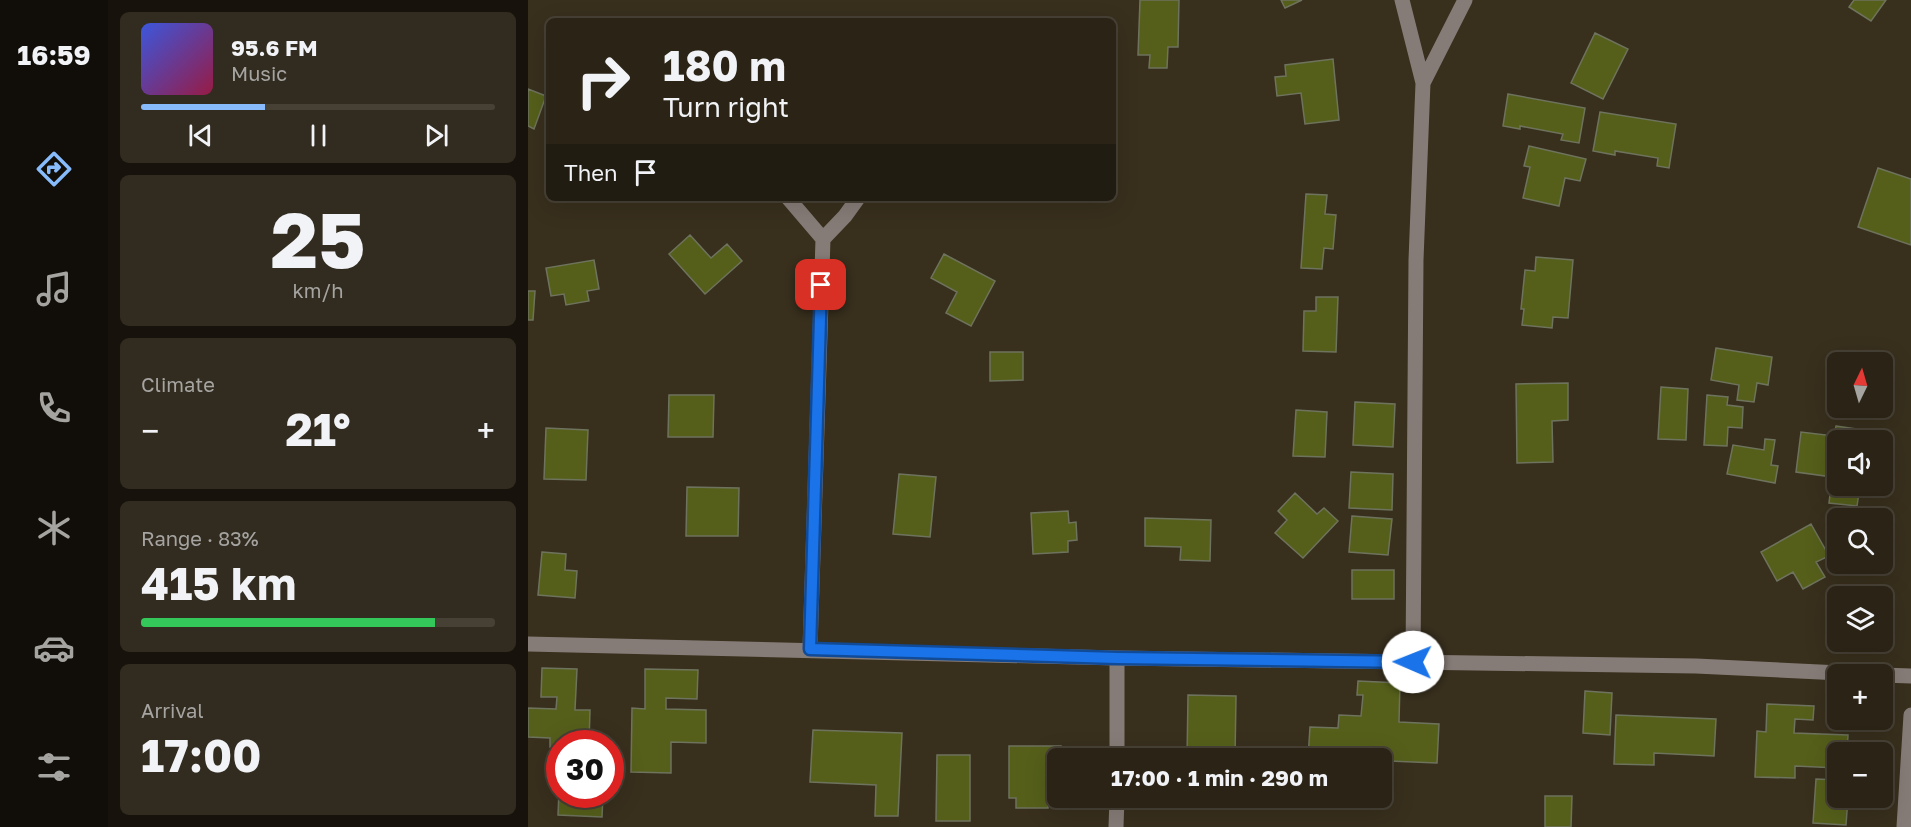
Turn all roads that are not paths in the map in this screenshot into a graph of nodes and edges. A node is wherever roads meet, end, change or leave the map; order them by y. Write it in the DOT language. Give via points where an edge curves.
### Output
graph roads {
  1 [pos="1402,0"];
  2 [pos="1465,0"];
  3 [pos="1423,82"];
  4 [pos="791,201"];
  5 [pos="856,201"];
  6 [pos="823,239"];
  7 [pos="528,644"];
  8 [pos="810,649"];
  9 [pos="1117,658"];
  10 [pos="1413,662"];
  11 [pos="1827,672"];
  12 [pos="1893,675"];
  13 [pos="1911,676"];
  14 [pos="1911,715"];
  15 [pos="1117,748"];
  16 [pos="1116,808"];
  17 [pos="1116,827"];
  18 [pos="1904,827"];
  1 -- 3 [label="street"];
  2 -- 3 [label="street"];
  3 -- 10 [label="street" via="1416,261"];
  4 -- 6 [label="street"];
  5 -- 6 [label="street"];
  6 -- 8 [label="street"];
  7 -- 8 [label="street"];
  8 -- 9 [label="street"];
  9 -- 10 [label="street"];
  9 -- 15 [label="street"];
  10 -- 11 [label="street" via="1696,666"];
  12 -- 13 [label="street"];
  14 -- 18 [label="street"];
  16 -- 17 [label="street"];
}
